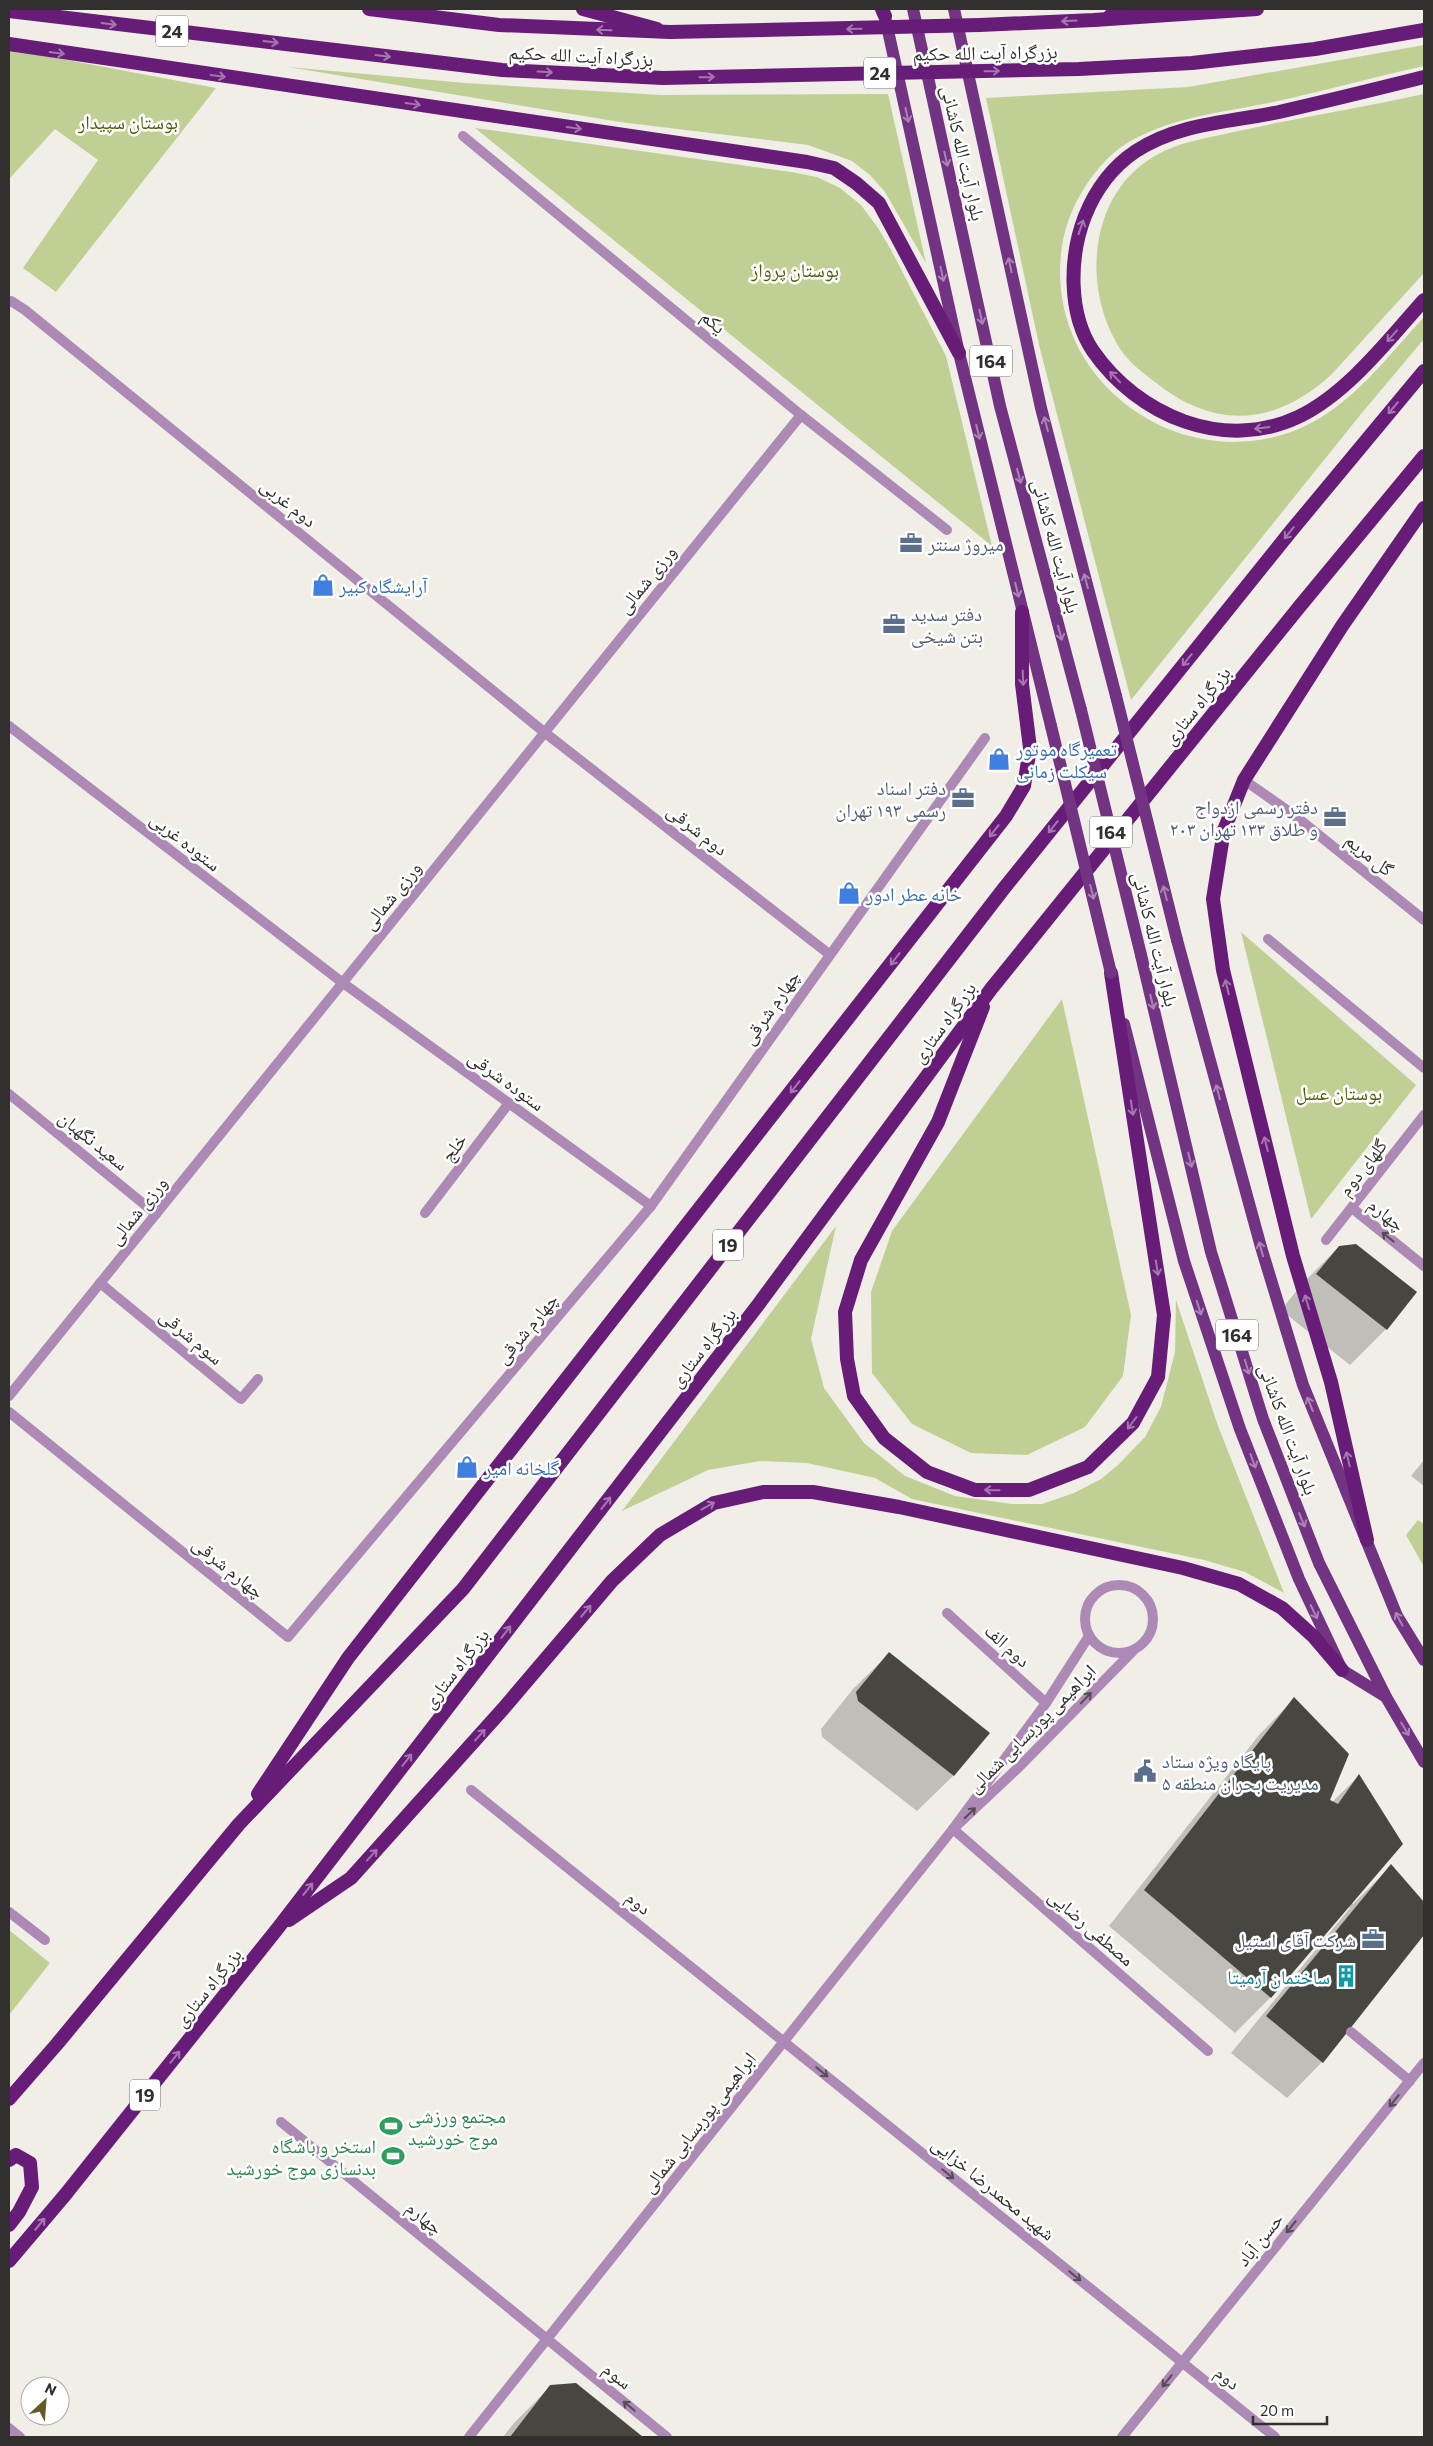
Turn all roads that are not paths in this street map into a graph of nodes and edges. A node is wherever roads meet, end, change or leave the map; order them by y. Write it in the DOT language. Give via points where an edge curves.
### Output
graph roads {
  1 [pos="369,9"];
  2 [pos="583,9"];
  3 [pos="912,9"];
  4 [pos="954,9"];
  5 [pos="1136,9"];
  6 [pos="1257,9"];
  7 [pos="9,11"];
  8 [pos="883,11"];
  9 [pos="1094,20"];
  10 [pos="1424,30"];
  11 [pos="670,32"];
  12 [pos="9,44"];
  13 [pos="1424,77"];
  14 [pos="463,136"];
  15 [pos="1424,300"];
  16 [pos="10,302"];
  17 [pos="959,353"];
  18 [pos="1424,371"];
  19 [pos="801,415"];
  20 [pos="1424,456"];
  21 [pos="1424,508"];
  22 [pos="947,530"];
  23 [pos="1022,612"];
  24 [pos="9,726"];
  25 [pos="544,732"];
  26 [pos="985,738"];
  27 [pos="1244,780"];
  28 [pos="1424,920"];
  29 [pos="1268,939"];
  30 [pos="829,954"];
  31 [pos="1112,973"];
  32 [pos="343,983"];
  33 [pos="991,989"];
  34 [pos="1424,1068"];
  35 [pos="9,1094"];
  36 [pos="509,1103"];
  37 [pos="1424,1115"];
  38 [pos="651,1206"];
  39 [pos="1352,1208"];
  40 [pos="425,1212"];
  41 [pos="156,1214"];
  42 [pos="1326,1240"];
  43 [pos="1424,1266"];
  44 [pos="100,1283"];
  45 [pos="258,1379"];
  46 [pos="9,1396"];
  47 [pos="9,1412"];
  48 [pos="1367,1540"];
  49 [pos="947,1613"];
  50 [pos="1089,1636"];
  51 [pos="1133,1651"];
  52 [pos="1424,1660"];
  53 [pos="1342,1670"];
  54 [pos="1386,1697"];
  55 [pos="1046,1703"];
  56 [pos="1424,1762"];
  57 [pos="471,1790"];
  58 [pos="239,1824"];
  59 [pos="954,1829"];
  60 [pos="9,1912"];
  61 [pos="278,1928"];
  62 [pos="45,1940"];
  63 [pos="1351,2032"];
  64 [pos="784,2042"];
  65 [pos="1208,2051"];
  66 [pos="1424,2063"];
  67 [pos="1410,2081"];
  68 [pos="9,2099"];
  69 [pos="281,2122"];
  70 [pos="9,2160"];
  71 [pos="9,2224"];
  72 [pos="9,2261"];
  73 [pos="547,2340"];
  74 [pos="1182,2363"];
  75 [pos="9,2428"];
  76 [pos="20,2437"];
  77 [pos="469,2437"];
  78 [pos="667,2437"];
  79 [pos="1122,2437"];
  80 [pos="1275,2437"];
  11 -- 1 [label="highway, بزرگراه آیت الله حکیم, one-way, bridge" via="499,25"];
  2 -- 11 [label="highway, bridge"];
  3 -- 54 [label="main road, بلوار آیت الله کاشانی / 164, one-way, bridge" via="1000,406 1081,710 1211,1252 1263,1419 1319,1563"];
  48 -- 4 [label="main road, بلوار آیت الله کاشانی / 164, one-way, bridge" via="1303,1385 1261,1247 1177,940 1041,408"];
  5 -- 9 [label="highway"];
  6 -- 9 [label="highway, بزرگراه آیت الله حکیم, bridge"];
  7 -- 10 [label="highway, بزرگراه آیت الله حکیم / 24, one-way, bridge" via="502,70 663,78 1079,69 1192,63 1315,49"];
  8 -- 17 [label="main road, one-way"];
  9 -- 11 [label="highway, بزرگراه آیت الله حکیم, one-way, bridge"];
  12 -- 17 [label="highway, one-way" via="834,168 879,203"];
  15 -- 13 [label="highway, one-way" via="1356,373 1332,395 1299,417 1269,427 1208,429 1176,420 1145,403 1116,378 1092,350 1081,324 1073,260 1079,230 1092,199 1109,175 1143,148 1174,131 1277,112"];
  14 -- 19 [label="street, یکم"];
  16 -- 25 [label="street, دوم غربی" via="33,316"];
  17 -- 23 [label="main road, one-way"];
  18 -- 58 [label="highway, بزرگراه ستاری / 19, one-way" via="1004,887 463,1589"];
  19 -- 22 [label="street, یکم"];
  19 -- 25 [label="street, ورزی شمالی"];
  20 -- 33 [label="highway, بزرگراه ستاری / 19"];
  21 -- 27 [label="highway" via="1342,626"];
  23 -- 31 [label="main road, one-way, bridge"];
  23 -- 58 [label="highway, one-way" via="1022,684 1030,748 1024,786 1006,816 348,1658"];
  24 -- 32 [label="street, ستوده غربی"];
  25 -- 30 [label="street, دوم شرقی"];
  25 -- 32 [label="street, ورزی شمالی"];
  26 -- 30 [label="street, چهارم شرقی"];
  27 -- 28 [label="street, گل مریم" via="1294,815"];
  48 -- 27 [label="highway, one-way" via="1331,1382 1293,1256 1223,970 1213,899 1224,830"];
  29 -- 34 [label="street"];
  30 -- 38 [label="street, چهارم شرقی"];
  31 -- 33 [label="highway, one-way" via="1164,1315 1158,1377 1133,1423 1088,1467 1029,1490 975,1490 927,1472 884,1438 854,1396 847,1359 845,1312 862,1260 938,1122"];
  31 -- 53 [label="main road, one-way" via="1184,1261 1205,1327 1240,1429 1299,1579"];
  32 -- 36 [label="street, ستوده شرقی"];
  32 -- 41 [label="street, ورزی شمالی"];
  61 -- 33 [label="highway, بزرگراه ستاری / 19, one-way" via="758,1305"];
  35 -- 41 [label="street, سعید نگهبان"];
  36 -- 38 [label="street, ستوده شرقی"];
  36 -- 40 [label="street, خلج"];
  37 -- 39 [label="street, گلهای دوم"];
  38 -- 47 [label="street, چهارم شرقی" via="288,1638"];
  39 -- 42 [label="street, گلهای دوم"];
  43 -- 39 [label="street, چهارم, one-way"];
  41 -- 44 [label="street, ورزی شمالی"];
  44 -- 45 [label="street, سوم شرقی" via="240,1399"];
  44 -- 46 [label="street, ورزی شمالی"];
  52 -- 48 [label="main road, بلوار آیت الله کاشانی / 164, one-way" via="1397,1616"];
  49 -- 55 [label="street, دوم الف"];
  50 -- 51 [label="street" via="1103,1650"];
  50 -- 51 [label="street" via="1085,1614 1094,1595 1114,1586 1135,1589 1147,1600 1153,1616 1149,1636"];
  50 -- 55 [label="street, ابراهیمی پوربسابی شمالی"];
  59 -- 51 [label="street, ابراهیمی پوربسابی شمالی, one-way"];
  53 -- 54 [label="main road"];
  61 -- 53 [label="highway, one-way" via="351,1878 503,1709 612,1581 660,1535 714,1503 763,1492 813,1492 899,1507 1183,1568 1239,1584 1282,1608 1313,1636"];
  54 -- 56 [label="main road, بلوار آیت الله کاشانی / 164, one-way"];
  55 -- 59 [label="street, ابراهیمی پوربسابی شمالی"];
  57 -- 64 [label="street, دوم"];
  58 -- 68 [label="highway, بزرگراه ستاری / 19"];
  59 -- 64 [label="street, ابراهیمی پوربسابی شمالی"];
  59 -- 65 [label="street, مصطفی رضایی"];
  60 -- 62 [label="street"];
  72 -- 61 [label="highway, بزرگراه ستاری / 19, one-way"];
  63 -- 67 [label="street"];
  64 -- 73 [label="street, ابراهیمی پوربسابی شمالی"];
  64 -- 74 [label="street, شهید محمدرضا خزایی, one-way"];
  66 -- 67 [label="street, حسن آباد"];
  67 -- 74 [label="street, حسن آباد, one-way"];
  69 -- 73 [label="street, چهارم"];
  70 -- 71 [label="highway" via="16,2155 30,2163 32,2187"];
  73 -- 77 [label="street, ابراهیمی پوربسابی شمالی"];
  78 -- 73 [label="street, سوم, one-way"];
  74 -- 79 [label="street, حسن آباد, one-way"];
  74 -- 80 [label="street, دوم"];
  75 -- 76 [label="street"];
}
